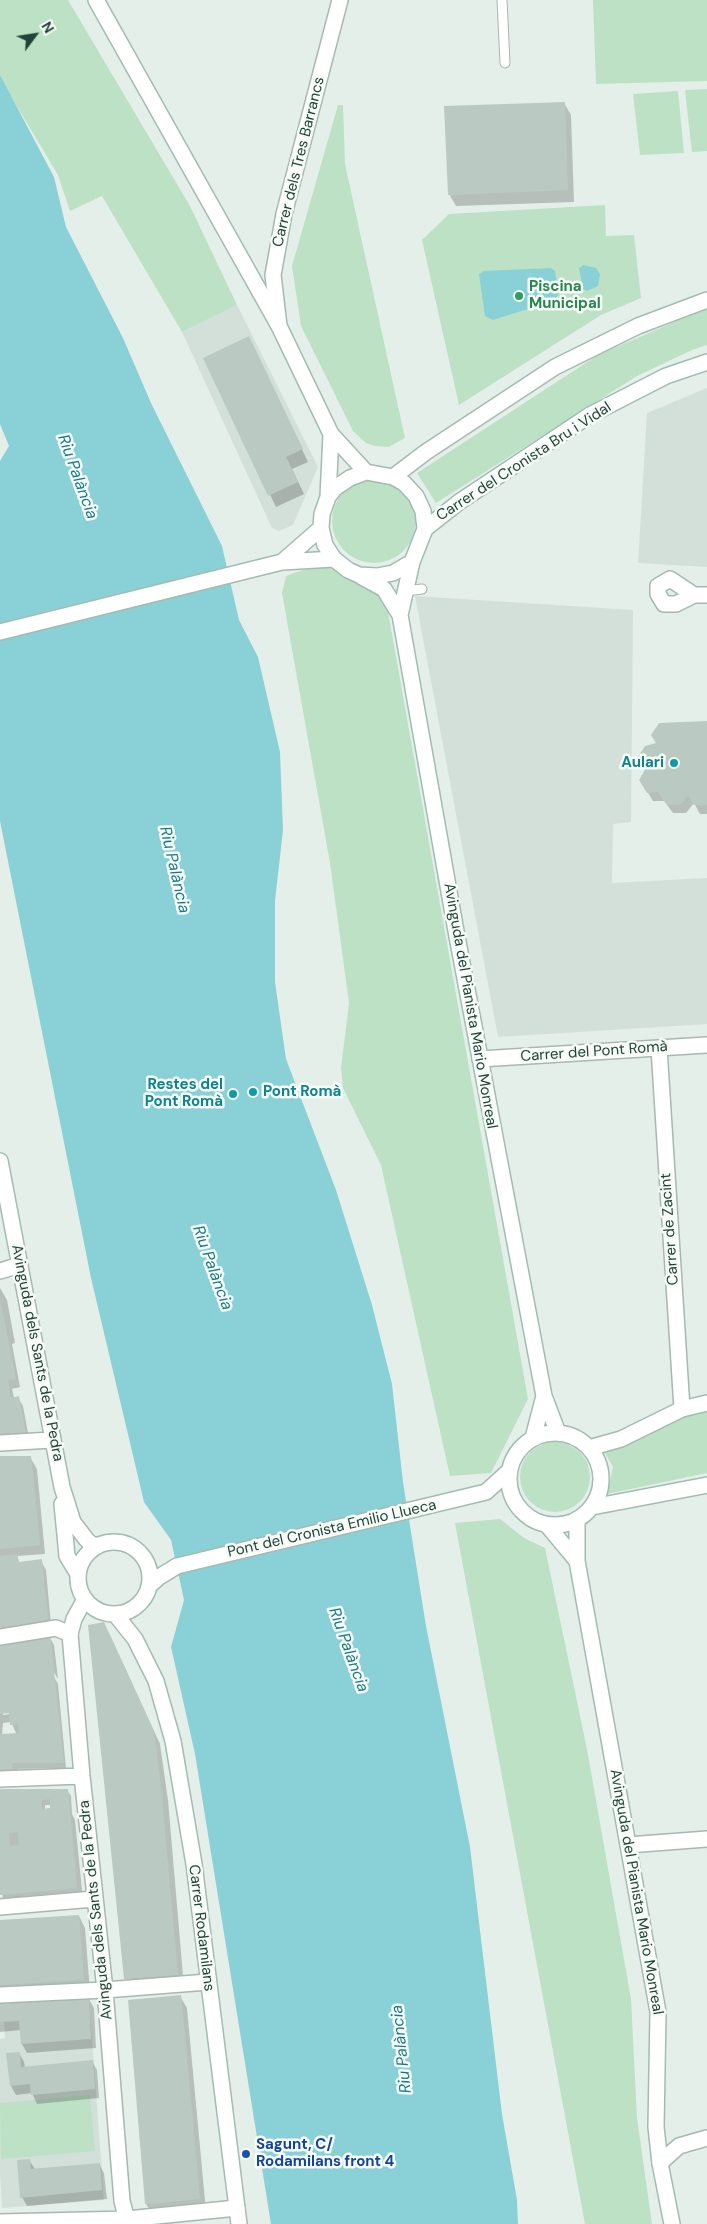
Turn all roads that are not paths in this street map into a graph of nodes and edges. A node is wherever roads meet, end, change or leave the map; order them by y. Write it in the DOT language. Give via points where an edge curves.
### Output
graph roads {
  1 [pos="96,0"];
  2 [pos="340,0"];
  3 [pos="502,0"];
  4 [pos="505,63"];
  5 [pos="707,300"];
  6 [pos="279,326"];
  7 [pos="707,362"];
  8 [pos="332,434"];
  9 [pos="366,472"];
  10 [pos="393,477"];
  11 [pos="328,497"];
  12 [pos="321,528"];
  13 [pos="425,529"];
  14 [pos="334,559"];
  15 [pos="282,562"];
  16 [pos="412,562"];
  17 [pos="359,575"];
  18 [pos="422,588"];
  19 [pos="405,591"];
  20 [pos="400,615"];
  21 [pos="0,632"];
  22 [pos="707,1045"];
  23 [pos="658,1048"];
  24 [pos="480,1059"];
  25 [pos="0,1161"];
  26 [pos="20,1266"];
  27 [pos="0,1271"];
  28 [pos="544,1396"];
  29 [pos="707,1404"];
  30 [pos="682,1409"];
  31 [pos="558,1433"];
  32 [pos="534,1438"];
  33 [pos="52,1440"];
  34 [pos="0,1443"];
  35 [pos="589,1448"];
  36 [pos="509,1471"];
  37 [pos="707,1485"];
  38 [pos="62,1487"];
  39 [pos="486,1492"];
  40 [pos="515,1504"];
  41 [pos="592,1507"];
  42 [pos="577,1520"];
  43 [pos="547,1526"];
  44 [pos="98,1546"];
  45 [pos="143,1557"];
  46 [pos="577,1561"];
  47 [pos="177,1566"];
  48 [pos="78,1574"];
  49 [pos="149,1586"];
  50 [pos="85,1599"];
  51 [pos="132,1609"];
  52 [pos="116,1614"];
  53 [pos="70,1634"];
  54 [pos="0,1637"];
  55 [pos="135,1638"];
  56 [pos="82,1776"];
  57 [pos="0,1779"];
  58 [pos="707,1839"];
  59 [pos="628,1844"];
  60 [pos="94,1899"];
  61 [pos="0,1907"];
  62 [pos="208,1982"];
  63 [pos="104,1990"];
  64 [pos="0,1995"];
  65 [pos="707,2138"];
  66 [pos="660,2163"];
  67 [pos="237,2208"];
  68 [pos="127,2221"];
  69 [pos="0,2222"];
  70 [pos="239,2224"];
  71 [pos="672,2224"];
  1 -- 6 [label="street"];
  2 -- 6 [label="street, Carrer dels Tres Barrancs" via="284,214 273,274"];
  3 -- 4 [label="lane"];
  5 -- 10 [label="street" via="638,326 556,367"];
  6 -- 8 [label="street"];
  7 -- 13 [label="street, Carrer del Cronista Bru i Vidal" via="666,376 590,415 459,502"];
  8 -- 9 [label="street"];
  8 -- 11 [label="street"];
  9 -- 10 [label="street"];
  9 -- 11 [label="street" via="350,478"];
  10 -- 13 [label="street" via="404,482 416,496 423,511"];
  11 -- 12 [label="street"];
  12 -- 14 [label="street" via="325,545"];
  12 -- 15 [label="street"];
  13 -- 16 [label="street"];
  14 -- 15 [label="street"];
  14 -- 17 [label="street"];
  15 -- 21 [label="street"];
  16 -- 17 [label="street" via="377,576"];
  16 -- 19 [label="street, Avinguda del Pianista Mario Monreal"];
  17 -- 20 [label="street, Avinguda del Pianista Mario Monreal" via="384,589"];
  18 -- 19 [label="lane"];
  19 -- 20 [label="street, Avinguda del Pianista Mario Monreal"];
  20 -- 24 [label="street, Avinguda del Pianista Mario Monreal"];
  22 -- 23 [label="street, Carrer del Pont Romà"];
  23 -- 24 [label="street, Carrer del Pont Romà"];
  23 -- 30 [label="street, Carrer de Zacint"];
  24 -- 28 [label="street, Avinguda del Pianista Mario Monreal"];
  25 -- 26 [label="street, Avinguda dels Sants de la Pedra"];
  26 -- 27 [label="street"];
  26 -- 33 [label="street, Avinguda dels Sants de la Pedra"];
  28 -- 31 [label="street, Avinguda del Pianista Mario Monreal"];
  28 -- 32 [label="street, Avinguda del Pianista Mario Monreal"];
  29 -- 30 [label="street"];
  30 -- 35 [label="street" via="621,1439"];
  31 -- 32 [label="street"];
  31 -- 35 [label="street" via="576,1438"];
  32 -- 36 [label="street" via="518,1451"];
  33 -- 34 [label="street"];
  33 -- 38 [label="street, Avinguda dels Sants de la Pedra"];
  35 -- 41 [label="street" via="601,1475 599,1492"];
  36 -- 39 [label="street, Pont del Cronista Emilio Llueca"];
  36 -- 40 [label="street" via="509,1488"];
  37 -- 41 [label="street"];
  38 -- 44 [label="street" via="73,1522 86,1539"];
  38 -- 48 [label="street" via="67,1556"];
  39 -- 40 [label="street"];
  39 -- 47 [label="street, Pont del Cronista Emilio Llueca"];
  40 -- 43 [label="street" via="525,1516"];
  41 -- 42 [label="street"];
  42 -- 43 [label="street"];
  42 -- 46 [label="street, Avinguda del Pianista Mario Monreal"];
  43 -- 46 [label="street"];
  44 -- 45 [label="street" via="109,1542 123,1543"];
  44 -- 48 [label="street" via="84,1558"];
  45 -- 47 [label="street, Pont del Cronista Emilio Llueca"];
  45 -- 49 [label="street" via="150,1576"];
  46 -- 59 [label="street, Avinguda del Pianista Mario Monreal"];
  47 -- 49 [label="street, Pont del Cronista Emilio Llueca"];
  48 -- 50 [label="street"];
  49 -- 51 [label="street" via="143,1599"];
  50 -- 52 [label="street" via="93,1607"];
  50 -- 53 [label="street, Avinguda dels Sants de la Pedra"];
  51 -- 52 [label="street"];
  51 -- 55 [label="street, Carrer Rodamilans"];
  52 -- 55 [label="street, Carrer Rodamilans"];
  53 -- 54 [label="street" via="56,1628"];
  53 -- 56 [label="street, Avinguda dels Sants de la Pedra"];
  55 -- 62 [label="street, Carrer Rodamilans" via="156,1682 174,1741 194,1864"];
  56 -- 57 [label="street"];
  56 -- 60 [label="street, Avinguda dels Sants de la Pedra"];
  58 -- 59 [label="street"];
  59 -- 66 [label="street, Avinguda del Pianista Mario Monreal" via="658,2012 656,2126"];
  60 -- 61 [label="street"];
  60 -- 63 [label="street, Avinguda dels Sants de la Pedra"];
  62 -- 63 [label="street"];
  62 -- 67 [label="street, Carrer Rodamilans"];
  63 -- 64 [label="street"];
  63 -- 68 [label="street, Avinguda dels Sants de la Pedra" via="122,2201"];
  65 -- 66 [label="street" via="679,2146"];
  66 -- 71 [label="street, Avinguda del Pianista Mario Monreal"];
  67 -- 68 [label="street"];
  67 -- 70 [label="street, Carrer Rodamilans"];
  68 -- 69 [label="street"];
}
